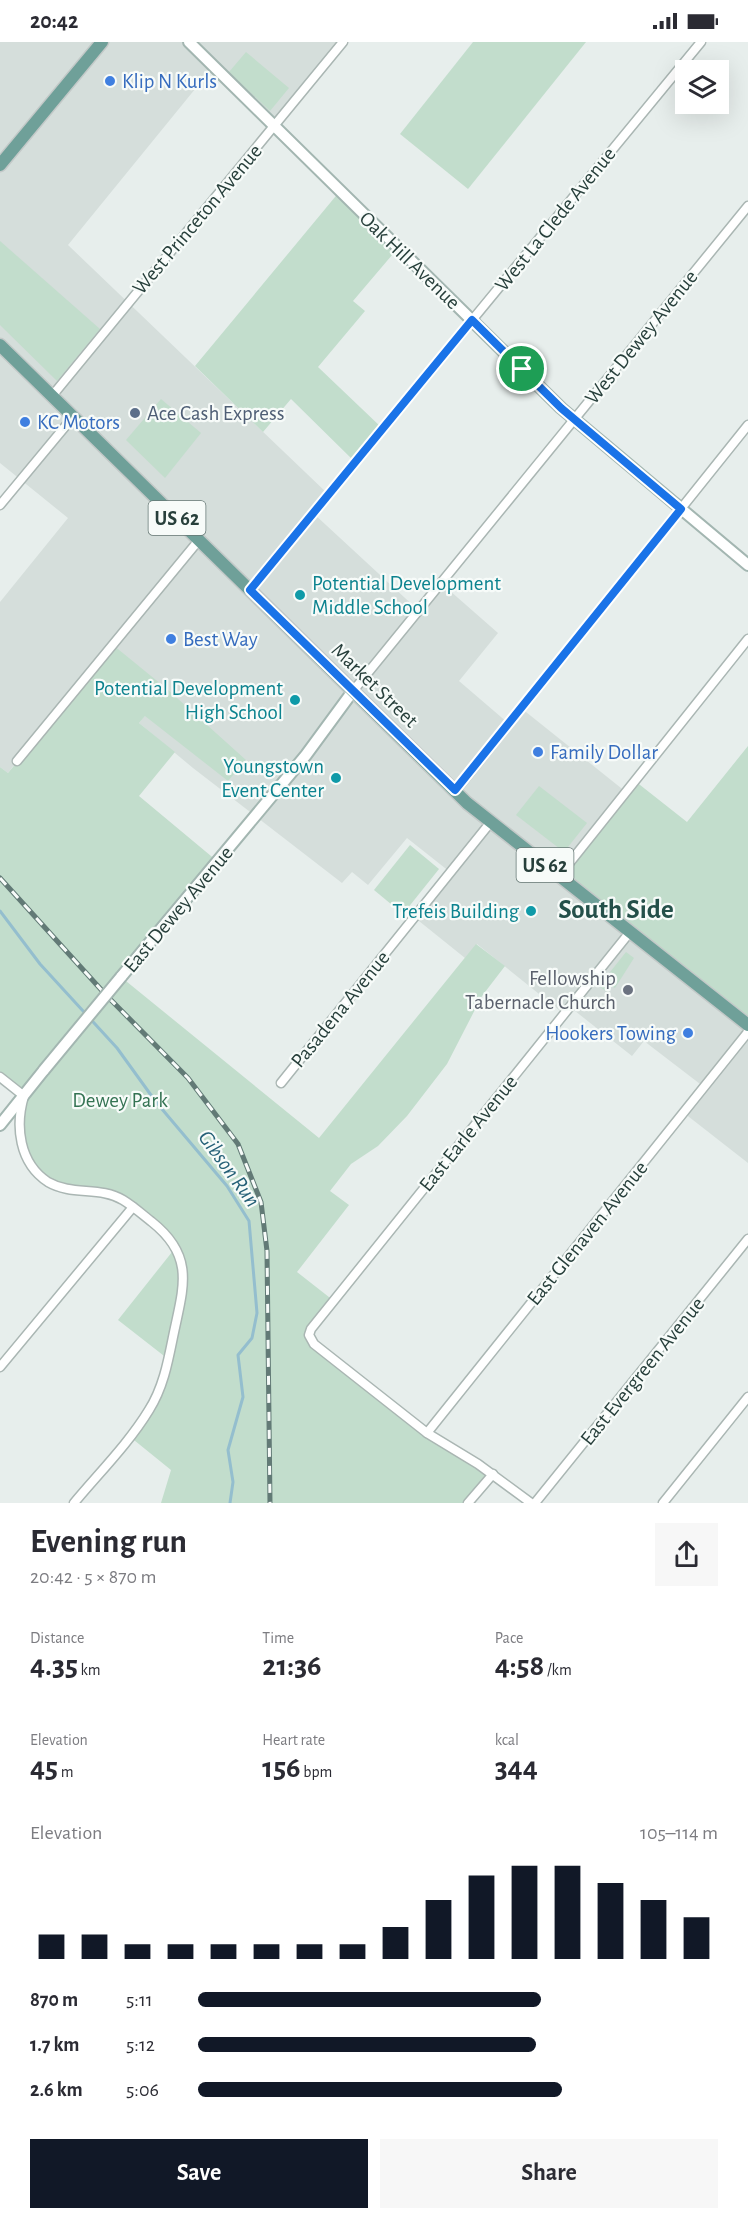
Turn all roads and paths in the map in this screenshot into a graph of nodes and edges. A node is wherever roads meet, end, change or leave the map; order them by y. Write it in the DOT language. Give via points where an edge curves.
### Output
graph roads {
  1 [pos="102,42"];
  2 [pos="189,42"];
  3 [pos="343,42"];
  4 [pos="700,42"];
  5 [pos="274,126"];
  6 [pos="0,165"];
  7 [pos="748,206"];
  8 [pos="472,320"];
  9 [pos="0,345"];
  10 [pos="52,396"];
  11 [pos="73,417"];
  12 [pos="574,419"];
  13 [pos="748,425"];
  14 [pos="0,505"];
  15 [pos="681,509"];
  16 [pos="199,540"];
  17 [pos="748,565"];
  18 [pos="250,590"];
  19 [pos="748,639"];
  20 [pos="353,691"];
  21 [pos="17,761"];
  22 [pos="455,790"];
  23 [pos="490,823"];
  24 [pos="559,876"];
  25 [pos="630,932"];
  26 [pos="748,1025"];
  27 [pos="748,1032"];
  28 [pos="0,1077"];
  29 [pos="281,1083"];
  30 [pos="24,1096"];
  31 [pos="0,1125"];
  32 [pos="133,1207"];
  33 [pos="748,1239"];
  34 [pos="0,1367"];
  35 [pos="748,1397"];
  36 [pos="427,1433"];
  37 [pos="493,1474"];
  38 [pos="75,1503"];
  39 [pos="468,1503"];
  40 [pos="531,1503"];
  41 [pos="535,1503"];
  42 [pos="663,1503"];
  1 -- 6 [label="main road"];
  2 -- 5 [label="street, Oak Hill Avenue"];
  3 -- 5 [label="street, West Princeton Avenue"];
  4 -- 8 [label="street, West La Clede Avenue"];
  5 -- 8 [label="street, Oak Hill Avenue"];
  5 -- 10 [label="street, West Princeton Avenue"];
  7 -- 12 [label="street, West Dewey Avenue"];
  8 -- 12 [label="street, Oak Hill Avenue"];
  8 -- 18 [label="street, West La Clede Avenue"];
  9 -- 10 [label="main road, Market Street / US 62"];
  10 -- 11 [label="main road, Market Street / US 62"];
  11 -- 14 [label="street"];
  11 -- 16 [label="main road, Market Street / US 62"];
  12 -- 15 [label="street, Oak Hill Avenue"];
  12 -- 20 [label="street, West Dewey Avenue"];
  13 -- 15 [label="street"];
  15 -- 17 [label="street, Oak Hill Avenue"];
  15 -- 22 [label="street"];
  16 -- 18 [label="main road, Market Street / US 62"];
  16 -- 21 [label="street"];
  18 -- 20 [label="main road, Market Street / US 62"];
  19 -- 24 [label="street"];
  20 -- 22 [label="main road, Market Street / US 62"];
  20 -- 30 [label="street, East Dewey Avenue, bridge" via="318,739"];
  22 -- 23 [label="main road, Market Street / US 62"];
  23 -- 24 [label="main road, Market Street / US 62"];
  23 -- 29 [label="street, Pasadena Avenue"];
  24 -- 25 [label="main road, Market Street / US 62"];
  25 -- 26 [label="main road, Market Street / US 62"];
  25 -- 36 [label="street, East Earle Avenue" via="311,1329 309,1335 314,1344"];
  27 -- 36 [label="street, East Glenaven Avenue"];
  28 -- 30 [label="street"];
  30 -- 31 [label="street, East Dewey Avenue"];
  30 -- 32 [label="street" via="18,1118 20,1136 26,1155 40,1174 67,1190 110,1195"];
  32 -- 34 [label="street"];
  32 -- 38 [label="street" via="172,1240 183,1264 183,1289 160,1388 148,1412"];
  33 -- 41 [label="street, East Evergreen Avenue"];
  35 -- 42 [label="street"];
  36 -- 37 [label="street"];
  37 -- 39 [label="street"];
  37 -- 40 [label="street"];
}
